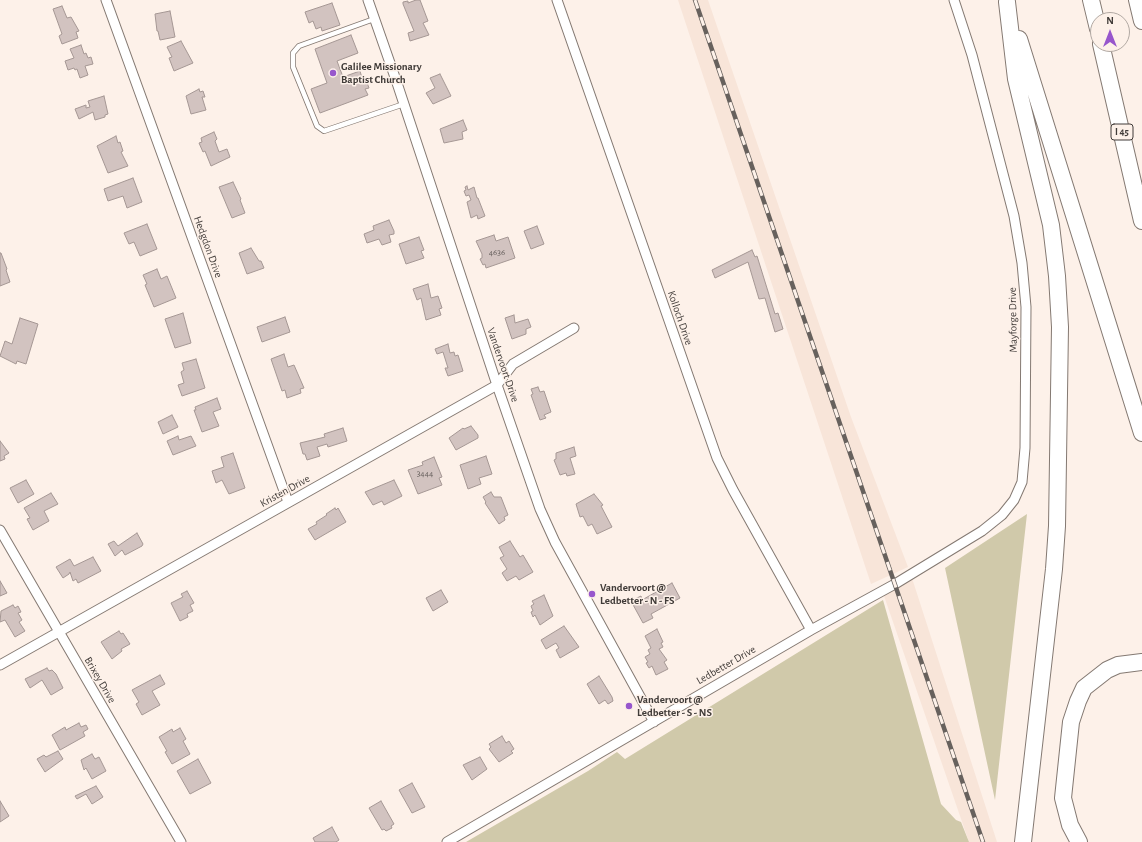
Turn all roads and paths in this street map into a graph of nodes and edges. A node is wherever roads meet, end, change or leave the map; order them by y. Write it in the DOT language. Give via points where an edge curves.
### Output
graph roads {
  1 [pos="106,0"];
  2 [pos="368,0"];
  3 [pos="557,0"];
  4 [pos="954,0"];
  5 [pos="1091,0"];
  6 [pos="1137,0"];
  7 [pos="1007,1"];
  8 [pos="1094,12"];
  9 [pos="374,19"];
  10 [pos="1142,21"];
  11 [pos="1104,52"];
  12 [pos="404,104"];
  13 [pos="1142,221"];
  14 [pos="574,328"];
  15 [pos="497,385"];
  16 [pos="1142,433"];
  17 [pos="288,502"];
  18 [pos="0,530"];
  19 [pos="895,584"];
  20 [pos="811,630"];
  21 [pos="58,632"];
  22 [pos="1142,662"];
  23 [pos="0,665"];
  24 [pos="654,722"];
  25 [pos="1024,839"];
  26 [pos="181,842"];
  27 [pos="447,842"];
  28 [pos="1079,842"];
  1 -- 17 [label="street, Hedgdon Drive"];
  2 -- 9 [label="street, Vandervoort Drive"];
  3 -- 20 [label="street, Kolloch Drive" via="717,458"];
  4 -- 19 [label="street, Mayforge Drive" via="972,55 1014,216 1022,263 1026,307 1025,448 1022,482 1014,500 1002,515 982,531"];
  5 -- 8 [label="highway"];
  6 -- 10 [label="highway"];
  7 -- 16 [label="highway"];
  7 -- 25 [label="highway" via="1016,78 1051,225 1060,327 1057,526"];
  9 -- 12 [label="street, Vandervoort Drive"];
  9 -- 12 [label="lane" via="299,46 293,53 293,67 317,126 324,131"];
  11 -- 13 [label="highway, I 45"];
  12 -- 15 [label="street, Vandervoort Drive"];
  14 -- 15 [label="street, Kristen Drive" via="513,364"];
  15 -- 17 [label="street, Kristen Drive"];
  15 -- 24 [label="street, Vandervoort Drive" via="540,509 555,542"];
  17 -- 21 [label="street, Kristen Drive"];
  18 -- 21 [label="street, Brixey Drive"];
  19 -- 20 [label="street, Ledbetter Drive"];
  20 -- 24 [label="street, Ledbetter Drive"];
  21 -- 23 [label="street, Kristen Drive"];
  21 -- 26 [label="street, Brixey Drive"];
  22 -- 28 [label="highway" via="1118,665 1107,670 1084,688 1078,701 1071,722 1063,798 1070,825"];
  24 -- 27 [label="street, Ledbetter Drive"];
}
